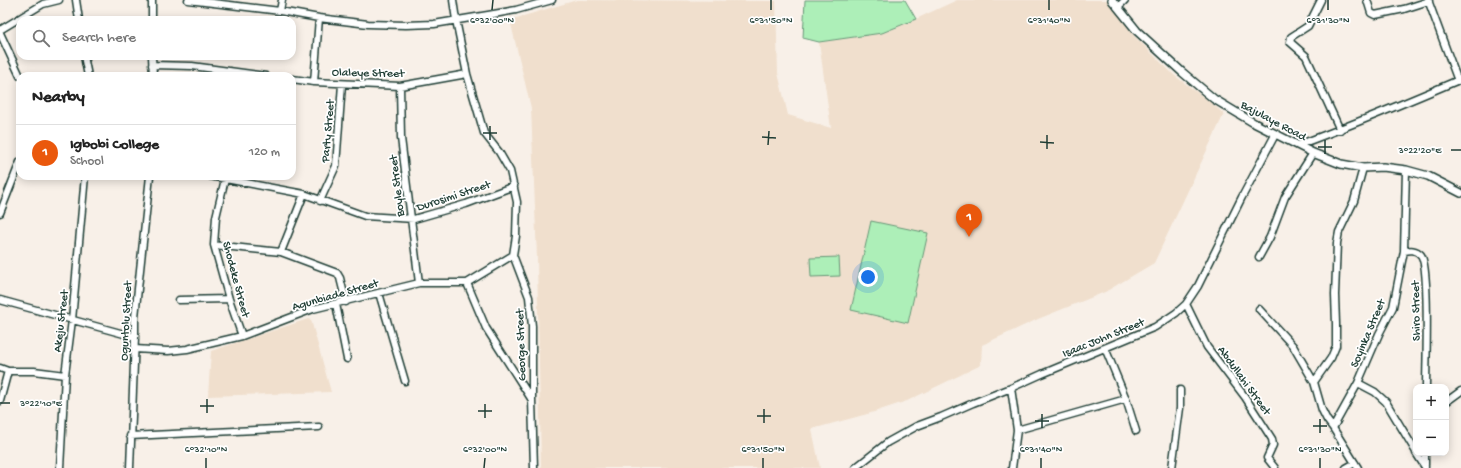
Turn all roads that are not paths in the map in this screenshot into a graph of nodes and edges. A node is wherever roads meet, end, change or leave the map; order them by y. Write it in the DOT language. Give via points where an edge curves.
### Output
graph roads {
  1 [pos="59,0"];
  2 [pos="76,0"];
  3 [pos="152,0"];
  4 [pos="188,0"];
  5 [pos="282,0"];
  6 [pos="453,0"];
  7 [pos="552,0"];
  8 [pos="1112,0"];
  9 [pos="1125,0"];
  10 [pos="1322,0"];
  11 [pos="1367,0"];
  12 [pos="1428,0"];
  13 [pos="43,2"];
  14 [pos="1118,6"];
  15 [pos="280,11"];
  16 [pos="22,16"];
  17 [pos="78,16"];
  18 [pos="152,16"];
  19 [pos="319,18"];
  20 [pos="16,20"];
  21 [pos="456,20"];
  22 [pos="0,30"];
  23 [pos="0,33"];
  24 [pos="85,60"];
  25 [pos="152,60"];
  26 [pos="152,65"];
  27 [pos="18,72"];
  28 [pos="87,72"];
  29 [pos="153,72"];
  30 [pos="236,72"];
  31 [pos="467,74"];
  32 [pos="296,80"];
  33 [pos="1459,80"];
  34 [pos="314,82"];
  35 [pos="342,84"];
  36 [pos="400,86"];
  37 [pos="1340,130"];
  38 [pos="1275,135"];
  39 [pos="1298,145"];
  40 [pos="1313,154"];
  41 [pos="1363,168"];
  42 [pos="1406,170"];
  43 [pos="16,172"];
  44 [pos="85,180"];
  45 [pos="150,180"];
  46 [pos="224,180"];
  47 [pos="230,180"];
  48 [pos="514,186"];
  49 [pos="1461,193"];
  50 [pos="304,194"];
  51 [pos="320,201"];
  52 [pos="0,213"];
  53 [pos="411,218"];
  54 [pos="214,245"];
  55 [pos="1404,251"];
  56 [pos="281,252"];
  57 [pos="513,255"];
  58 [pos="1259,257"];
  59 [pos="467,282"];
  60 [pos="419,283"];
  61 [pos="379,293"];
  62 [pos="229,299"];
  63 [pos="0,300"];
  64 [pos="179,300"];
  65 [pos="346,302"];
  66 [pos="336,304"];
  67 [pos="1186,304"];
  68 [pos="1259,309"];
  69 [pos="72,320"];
  70 [pos="242,336"];
  71 [pos="135,337"];
  72 [pos="1105,348"];
  73 [pos="135,349"];
  74 [pos="347,359"];
  75 [pos="0,368"];
  76 [pos="8,371"];
  77 [pos="65,375"];
  78 [pos="405,381"];
  79 [pos="1314,382"];
  80 [pos="1358,383"];
  81 [pos="1426,384"];
  82 [pos="1011,388"];
  83 [pos="1180,390"];
  84 [pos="1461,391"];
  85 [pos="1126,399"];
  86 [pos="532,400"];
  87 [pos="1449,400"];
  88 [pos="0,401"];
  89 [pos="319,427"];
  90 [pos="1333,428"];
  91 [pos="1017,430"];
  92 [pos="1136,431"];
  93 [pos="130,436"];
  94 [pos="1413,448"];
  95 [pos="1418,456"];
  96 [pos="1425,456"];
  97 [pos="1356,465"];
  98 [pos="1424,467"];
  99 [pos="60,468"];
  100 [pos="130,468"];
  101 [pos="534,468"];
  102 [pos="856,468"];
  103 [pos="1012,468"];
  104 [pos="1172,468"];
  105 [pos="1275,468"];
  106 [pos="1346,468"];
  1 -- 13 [label="street"];
  2 -- 17 [label="street"];
  3 -- 18 [label="street"];
  4 -- 15 [label="street"];
  5 -- 15 [label="street"];
  6 -- 21 [label="street, George Street"];
  7 -- 21 [label="street" via="516,10"];
  8 -- 14 [label="street, Bajulaye Road"];
  9 -- 14 [label="street"];
  10 -- 37 [label="street" via="1308,26 1291,37 1290,42 1306,56"];
  11 -- 12 [label="street" via="1371,13 1375,15"];
  12 -- 33 [label="street"];
  13 -- 16 [label="street"];
  14 -- 38 [label="street, Bajulaye Road" via="1137,31 1214,99"];
  15 -- 19 [label="street"];
  19 -- 21 [label="street" via="368,24 406,25"];
  19 -- 34 [label="street"];
  20 -- 22 [label="street"];
  21 -- 31 [label="street, George Street"];
  23 -- 27 [label="street"];
  24 -- 28 [label="street"];
  25 -- 26 [label="street"];
  26 -- 29 [label="street"];
  26 -- 30 [label="street" via="192,66"];
  31 -- 36 [label="street, Olaleye Street"];
  31 -- 48 [label="street, George Street" via="484,134 510,171"];
  32 -- 34 [label="street, Olaleye Street"];
  33 -- 37 [label="street"];
  34 -- 35 [label="street, Olaleye Street"];
  35 -- 36 [label="street, Olaleye Street"];
  35 -- 51 [label="street, Party Street" via="336,166"];
  36 -- 53 [label="street, Boyle Street" via="401,138"];
  37 -- 39 [label="street"];
  38 -- 39 [label="street, Bajulaye Road"];
  38 -- 67 [label="street, Isaac John Street" via="1198,286"];
  39 -- 40 [label="street, Bajulaye Road"];
  40 -- 41 [label="street, Bajulaye Road" via="1341,164"];
  40 -- 58 [label="street" via="1285,197 1270,237"];
  41 -- 42 [label="street, Bajulaye Road"];
  41 -- 79 [label="street" via="1354,201 1339,232 1337,243 1336,346"];
  42 -- 49 [label="street, Bajulaye Road" via="1428,176"];
  42 -- 55 [label="street, Soyinka Street"];
  43 -- 52 [label="street"];
  44 -- 69 [label="street, Akeju Street"];
  45 -- 71 [label="street, Oguntolu Street"];
  46 -- 54 [label="street, Shodeke Street" via="216,217"];
  47 -- 50 [label="street, Durosimi Street"];
  48 -- 53 [label="street, Durosimi Street" via="466,204"];
  48 -- 57 [label="street, George Street" via="517,202"];
  50 -- 51 [label="street, Durosimi Street"];
  50 -- 56 [label="street"];
  51 -- 53 [label="street, Durosimi Street" via="365,216"];
  53 -- 60 [label="street, Boyle Street"];
  54 -- 56 [label="street"];
  54 -- 62 [label="street, Shodeke Street"];
  55 -- 80 [label="street, Soyinka Street" via="1393,307"];
  55 -- 81 [label="street, Shiro Street" via="1414,250 1422,256 1425,268"];
  56 -- 65 [label="street" via="337,274"];
  57 -- 59 [label="street, Agunbiade Street"];
  57 -- 86 [label="street, George Street" via="529,297 532,326"];
  59 -- 60 [label="street, Agunbiade Street"];
  59 -- 86 [label="street" via="486,328"];
  60 -- 61 [label="street, Agunbiade Street"];
  61 -- 65 [label="street, Agunbiade Street"];
  61 -- 78 [label="street"];
  62 -- 64 [label="street"];
  62 -- 70 [label="street, Shodeke Street"];
  63 -- 69 [label="street"];
  65 -- 66 [label="street, Agunbiade Street"];
  66 -- 70 [label="street, Agunbiade Street" via="314,309"];
  66 -- 74 [label="street"];
  67 -- 72 [label="street, Isaac John Street" via="1155,327"];
  67 -- 105 [label="street, Abdullahi Street" via="1207,347 1272,439 1273,445 1267,458"];
  68 -- 79 [label="street" via="1287,339"];
  69 -- 71 [label="street"];
  69 -- 77 [label="street, Akeju Street"];
  70 -- 73 [label="street, Agunbiade Street" via="183,350"];
  71 -- 73 [label="street, Oguntolu Street"];
  72 -- 82 [label="street, Isaac John Street"];
  72 -- 85 [label="street"];
  73 -- 93 [label="street, Oguntolu Street"];
  75 -- 76 [label="street"];
  76 -- 77 [label="street"];
  76 -- 88 [label="street"];
  77 -- 99 [label="street, Akeju Street"];
  79 -- 90 [label="street" via="1322,410"];
  80 -- 90 [label="street, Soyinka Street"];
  80 -- 94 [label="street" via="1375,392 1386,402"];
  82 -- 91 [label="street"];
  82 -- 102 [label="street, Isaac John Street" via="917,426 888,442"];
  83 -- 104 [label="street"];
  84 -- 87 [label="street"];
  85 -- 91 [label="street"];
  85 -- 92 [label="street"];
  86 -- 101 [label="street, George Street"];
  89 -- 93 [label="street"];
  90 -- 97 [label="street"];
  91 -- 103 [label="street"];
  93 -- 100 [label="street, Oguntolu Street"];
  95 -- 98 [label="street"];
  96 -- 98 [label="street"];
  97 -- 106 [label="street"];
}
